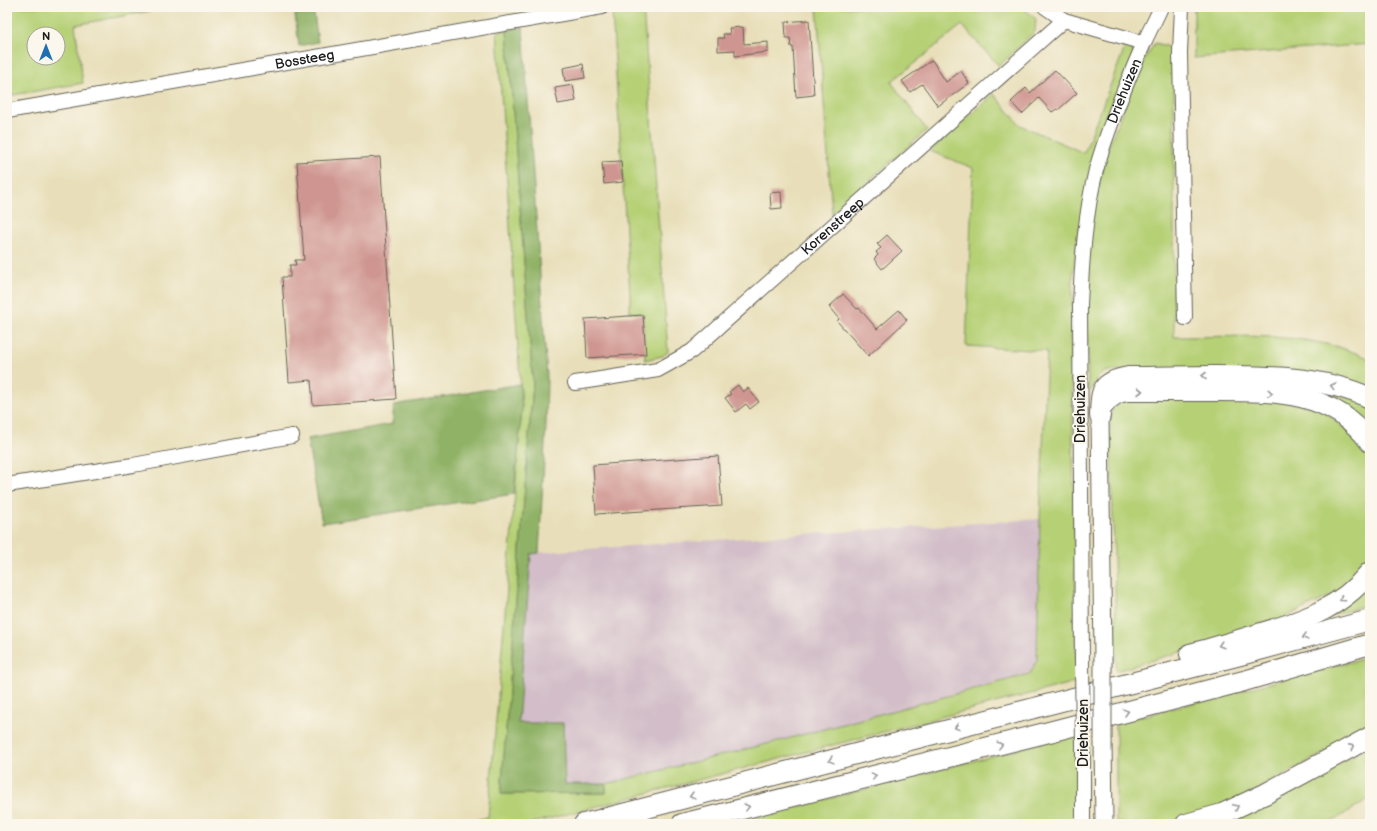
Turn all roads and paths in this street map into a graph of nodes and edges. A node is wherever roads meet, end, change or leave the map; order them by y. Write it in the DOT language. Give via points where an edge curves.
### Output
graph roads {
  1 [pos="602,7"];
  2 [pos="1044,7"];
  3 [pos="1161,7"];
  4 [pos="1182,7"];
  5 [pos="1064,20"];
  6 [pos="1144,43"];
  7 [pos="7,111"];
  8 [pos="1185,318"];
  9 [pos="575,383"];
  10 [pos="1370,398"];
  11 [pos="1100,416"];
  12 [pos="292,436"];
  13 [pos="1370,442"];
  14 [pos="7,485"];
  15 [pos="1370,572"];
  16 [pos="1370,620"];
  17 [pos="1370,644"];
  18 [pos="1062,700"];
  19 [pos="1370,737"];
  20 [pos="584,824"];
  21 [pos="682,824"];
  22 [pos="1083,824"];
  23 [pos="1104,824"];
  24 [pos="1186,824"];
  1 -- 7 [label="street, Bossteeg"];
  2 -- 5 [label="street"];
  3 -- 6 [label="street, Driehuizen"];
  4 -- 8 [label="street" via="1180,52"];
  5 -- 6 [label="street"];
  5 -- 9 [label="street, Korenstreep" via="692,350 658,370"];
  6 -- 22 [label="street, Driehuizen, bridge" via="1096,171 1083,247 1080,305"];
  10 -- 11 [label="highway, one-way" via="1331,385 1282,378 1128,377 1113,381 1104,389 1101,394"];
  11 -- 13 [label="highway, one-way" via="1110,397 1122,392 1278,393 1328,406 1356,426"];
  11 -- 23 [label="main road, Driehuizen, bridge"];
  12 -- 14 [label="street"];
  15 -- 18 [label="highway, one-way" via="1357,587 1322,612 1138,670"];
  16 -- 18 [label="highway, one-way"];
  21 -- 17 [label="highway, one-way" via="1053,731 1244,681"];
  18 -- 20 [label="highway, one-way"];
  24 -- 19 [label="highway, one-way" via="1222,814 1265,794"];
}
